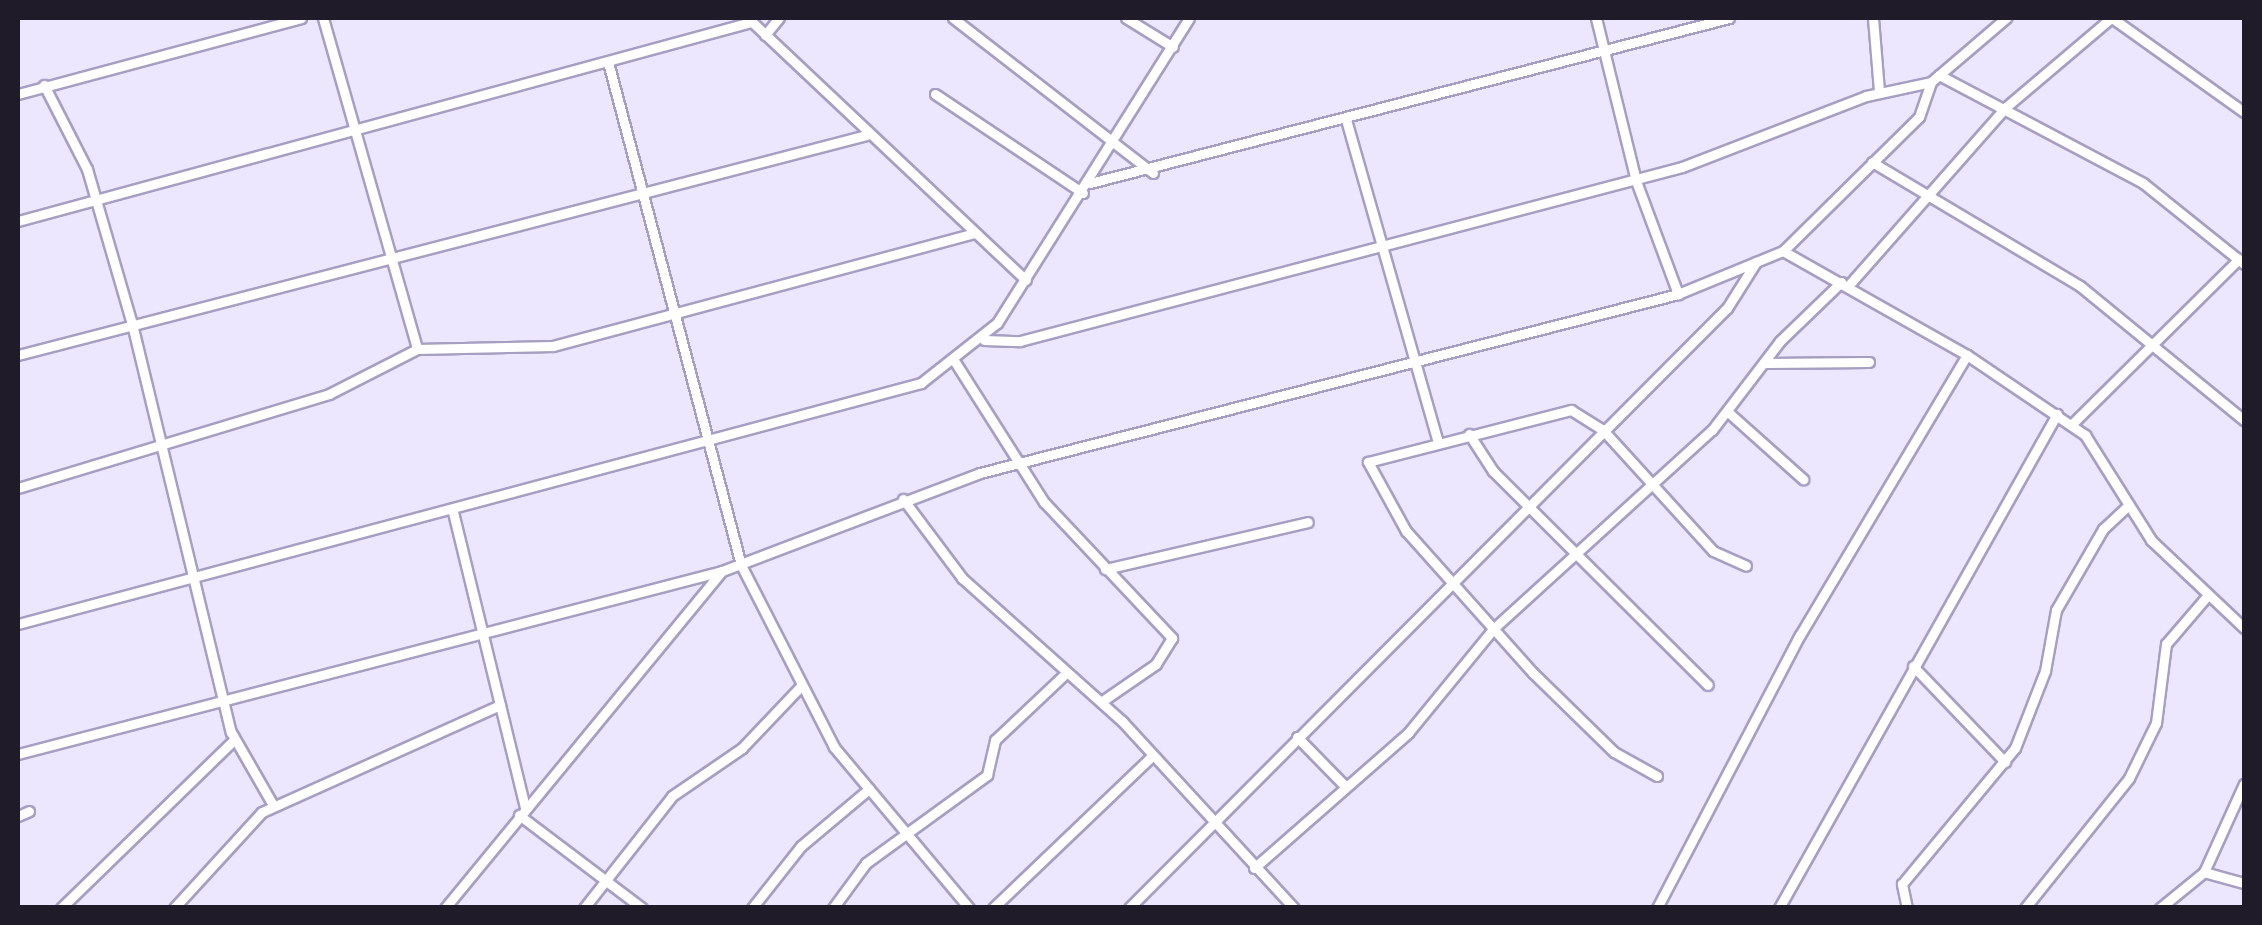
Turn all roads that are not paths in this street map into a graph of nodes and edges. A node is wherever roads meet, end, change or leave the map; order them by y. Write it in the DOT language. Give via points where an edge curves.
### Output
graph roads {
  1 [pos="301,18"];
  2 [pos="323,18"];
  3 [pos="779,18"];
  4 [pos="953,18"];
  5 [pos="1126,18"];
  6 [pos="1189,18"];
  7 [pos="1596,18"];
  8 [pos="1729,18"];
  9 [pos="1873,18"];
  10 [pos="2006,18"];
  11 [pos="2111,18"];
  12 [pos="750,20"];
  13 [pos="765,35"];
  14 [pos="1174,47"];
  15 [pos="1605,53"];
  16 [pos="608,62"];
  17 [pos="1935,78"];
  18 [pos="44,86"];
  19 [pos="1880,91"];
  20 [pos="18,94"];
  21 [pos="935,94"];
  22 [pos="2006,107"];
  23 [pos="2244,112"];
  24 [pos="1347,123"];
  25 [pos="353,128"];
  26 [pos="866,135"];
  27 [pos="1118,137"];
  28 [pos="1872,162"];
  29 [pos="1153,172"];
  30 [pos="1636,181"];
  31 [pos="1090,183"];
  32 [pos="645,188"];
  33 [pos="1083,194"];
  34 [pos="1925,198"];
  35 [pos="95,200"];
  36 [pos="18,221"];
  37 [pos="974,233"];
  38 [pos="1380,245"];
  39 [pos="1782,251"];
  40 [pos="388,254"];
  41 [pos="2242,261"];
  42 [pos="1756,262"];
  43 [pos="1026,280"];
  44 [pos="1844,284"];
  45 [pos="1678,294"];
  46 [pos="678,312"];
  47 [pos="132,324"];
  48 [pos="984,340"];
  49 [pos="2148,344"];
  50 [pos="417,349"];
  51 [pos="18,355"];
  52 [pos="1967,356"];
  53 [pos="955,362"];
  54 [pos="1869,362"];
  55 [pos="1766,363"];
  56 [pos="1417,366"];
  57 [pos="1728,412"];
  58 [pos="2056,414"];
  59 [pos="2244,420"];
  60 [pos="2070,424"];
  61 [pos="1602,430"];
  62 [pos="1469,434"];
  63 [pos="1437,439"];
  64 [pos="710,444"];
  65 [pos="161,448"];
  66 [pos="1021,463"];
  67 [pos="1803,479"];
  68 [pos="1654,484"];
  69 [pos="18,488"];
  70 [pos="903,499"];
  71 [pos="1530,502"];
  72 [pos="2128,506"];
  73 [pos="453,512"];
  74 [pos="1308,522"];
  75 [pos="1574,551"];
  76 [pos="742,565"];
  77 [pos="1746,566"];
  78 [pos="1105,569"];
  79 [pos="722,571"];
  80 [pos="196,580"];
  81 [pos="1454,584"];
  82 [pos="2208,595"];
  83 [pos="18,624"];
  84 [pos="2244,628"];
  85 [pos="1493,629"];
  86 [pos="483,636"];
  87 [pos="1913,666"];
  88 [pos="1066,673"];
  89 [pos="1708,684"];
  90 [pos="802,686"];
  91 [pos="1102,702"];
  92 [pos="225,703"];
  93 [pos="500,705"];
  94 [pos="1297,737"];
  95 [pos="234,740"];
  96 [pos="18,754"];
  97 [pos="1154,755"];
  98 [pos="2005,762"];
  99 [pos="1657,776"];
  100 [pos="2244,784"];
  101 [pos="1346,787"];
  102 [pos="868,790"];
  103 [pos="273,805"];
  104 [pos="522,811"];
  105 [pos="29,812"];
  106 [pos="18,816"];
  107 [pos="1208,824"];
  108 [pos="904,832"];
  109 [pos="1254,868"];
  110 [pos="2204,872"];
  111 [pos="603,880"];
  112 [pos="2244,883"];
  113 [pos="61,908"];
  114 [pos="174,908"];
  115 [pos="445,908"];
  116 [pos="584,908"];
  117 [pos="642,908"];
  118 [pos="752,908"];
  119 [pos="833,908"];
  120 [pos="969,908"];
  121 [pos="993,908"];
  122 [pos="1128,908"];
  123 [pos="1294,908"];
  124 [pos="1657,908"];
  125 [pos="1778,908"];
  126 [pos="1907,908"];
  127 [pos="2024,908"];
  128 [pos="2160,908"];
  1 -- 18 [label="street"];
  2 -- 25 [label="street"];
  3 -- 13 [label="street"];
  4 -- 27 [label="street"];
  5 -- 14 [label="street"];
  6 -- 14 [label="street"];
  7 -- 15 [label="street"];
  8 -- 15 [label="street"];
  9 -- 19 [label="street"];
  10 -- 17 [label="street"];
  11 -- 22 [label="street"];
  11 -- 23 [label="street"];
  12 -- 13 [label="street"];
  12 -- 16 [label="street"];
  13 -- 26 [label="street"];
  14 -- 27 [label="street"];
  15 -- 24 [label="street"];
  15 -- 30 [label="street"];
  16 -- 25 [label="street"];
  16 -- 32 [label="street"];
  17 -- 19 [label="street"];
  17 -- 22 [label="street"];
  17 -- 28 [label="street" via="1919,116"];
  18 -- 20 [label="street"];
  18 -- 35 [label="street"];
  19 -- 30 [label="street"];
  21 -- 33 [label="street"];
  22 -- 34 [label="street"];
  22 -- 41 [label="street" via="2143,183"];
  24 -- 29 [label="street"];
  24 -- 38 [label="street"];
  25 -- 35 [label="street"];
  25 -- 40 [label="street"];
  26 -- 32 [label="street"];
  26 -- 37 [label="street"];
  27 -- 29 [label="street"];
  27 -- 31 [label="street"];
  28 -- 34 [label="street"];
  28 -- 39 [label="street"];
  29 -- 31 [label="street"];
  30 -- 38 [label="street"];
  30 -- 45 [label="street"];
  31 -- 33 [label="street"];
  32 -- 40 [label="street"];
  32 -- 46 [label="street"];
  33 -- 43 [label="street"];
  34 -- 44 [label="street"];
  34 -- 49 [label="street" via="2065,276"];
  35 -- 36 [label="street"];
  35 -- 47 [label="street"];
  37 -- 43 [label="street"];
  37 -- 46 [label="street"];
  38 -- 48 [label="street" via="1020,341"];
  38 -- 56 [label="street"];
  39 -- 42 [label="street"];
  39 -- 44 [label="street"];
  40 -- 47 [label="street"];
  40 -- 50 [label="street"];
  41 -- 49 [label="street"];
  42 -- 45 [label="street"];
  42 -- 61 [label="street" via="1727,308"];
  43 -- 48 [label="street"];
  44 -- 52 [label="street"];
  44 -- 55 [label="street"];
  45 -- 56 [label="street"];
  46 -- 50 [label="street" via="539,348"];
  46 -- 64 [label="street"];
  47 -- 51 [label="street"];
  47 -- 65 [label="street"];
  48 -- 53 [label="street"];
  49 -- 59 [label="street"];
  49 -- 60 [label="street"];
  50 -- 65 [label="street" via="329,394"];
  52 -- 58 [label="street"];
  52 -- 124 [label="street" via="1800,635"];
  53 -- 64 [label="street" via="892,396"];
  53 -- 66 [label="street"];
  54 -- 55 [label="street"];
  55 -- 57 [label="street"];
  56 -- 63 [label="street"];
  56 -- 66 [label="street"];
  57 -- 67 [label="street"];
  57 -- 68 [label="street"];
  58 -- 60 [label="street"];
  58 -- 87 [label="street"];
  60 -- 72 [label="street"];
  61 -- 62 [label="street" via="1570,410"];
  61 -- 68 [label="street"];
  61 -- 71 [label="street"];
  62 -- 63 [label="street"];
  62 -- 71 [label="street"];
  63 -- 81 [label="street" via="1368,466 1397,520"];
  64 -- 73 [label="street"];
  64 -- 76 [label="street"];
  65 -- 69 [label="street"];
  65 -- 80 [label="street"];
  66 -- 70 [label="street"];
  66 -- 78 [label="street"];
  68 -- 75 [label="street"];
  68 -- 77 [label="street" via="1716,554"];
  70 -- 76 [label="street"];
  70 -- 88 [label="street" via="962,578"];
  71 -- 75 [label="street"];
  71 -- 81 [label="street"];
  72 -- 82 [label="street"];
  72 -- 98 [label="street" via="2061,599 2045,671"];
  73 -- 80 [label="street"];
  73 -- 86 [label="street"];
  74 -- 78 [label="street"];
  75 -- 85 [label="street"];
  75 -- 89 [label="street"];
  76 -- 79 [label="street"];
  76 -- 90 [label="street"];
  78 -- 91 [label="street" via="1172,638 1156,664"];
  79 -- 86 [label="street"];
  79 -- 104 [label="street"];
  80 -- 83 [label="street"];
  80 -- 92 [label="street"];
  81 -- 85 [label="street"];
  81 -- 94 [label="street"];
  82 -- 84 [label="street"];
  82 -- 127 [label="street" via="2166,644 2156,723 2129,778"];
  85 -- 99 [label="street" via="1602,742"];
  85 -- 101 [label="street" via="1420,720"];
  86 -- 92 [label="street"];
  86 -- 93 [label="street"];
  87 -- 98 [label="street"];
  87 -- 125 [label="street"];
  88 -- 91 [label="street"];
  88 -- 108 [label="street" via="995,740 987,776"];
  90 -- 102 [label="street"];
  90 -- 111 [label="street" via="742,748 672,796"];
  91 -- 97 [label="street"];
  92 -- 95 [label="street"];
  92 -- 96 [label="street"];
  93 -- 103 [label="street"];
  93 -- 104 [label="street"];
  94 -- 101 [label="street"];
  94 -- 107 [label="street"];
  95 -- 103 [label="street"];
  95 -- 113 [label="street"];
  97 -- 107 [label="street"];
  97 -- 121 [label="street"];
  98 -- 126 [label="street" via="1902,884"];
  100 -- 110 [label="street"];
  101 -- 109 [label="street"];
  102 -- 108 [label="street"];
  102 -- 118 [label="street" via="801,846"];
  103 -- 114 [label="street"];
  104 -- 111 [label="street"];
  104 -- 115 [label="street"];
  105 -- 106 [label="street"];
  107 -- 109 [label="street"];
  107 -- 122 [label="street"];
  108 -- 119 [label="street"];
  108 -- 120 [label="street"];
  109 -- 123 [label="street"];
  110 -- 112 [label="street"];
  110 -- 128 [label="street"];
  111 -- 116 [label="street"];
  111 -- 117 [label="street"];
}
